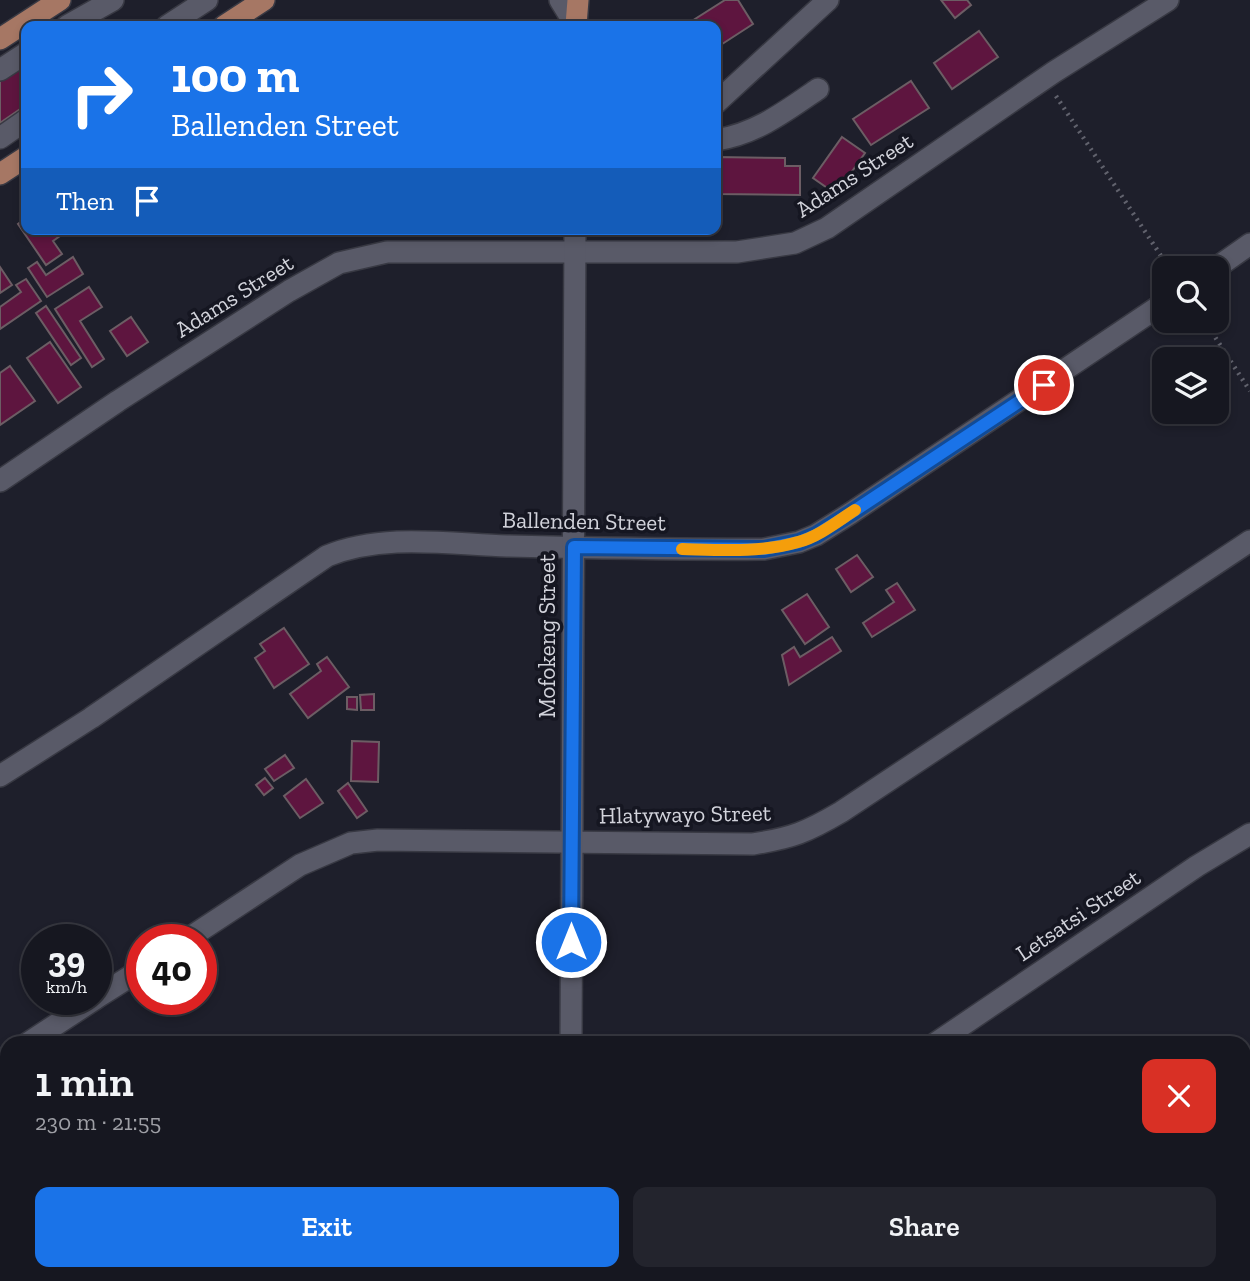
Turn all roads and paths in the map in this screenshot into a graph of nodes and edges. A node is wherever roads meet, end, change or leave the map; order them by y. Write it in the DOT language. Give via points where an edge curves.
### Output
graph roads {
  1 [pos="60,0"];
  2 [pos="113,0"];
  3 [pos="207,0"];
  4 [pos="264,0"];
  5 [pos="561,0"];
  6 [pos="578,0"];
  7 [pos="828,0"];
  8 [pos="1168,0"];
  9 [pos="28,21"];
  10 [pos="76,21"];
  11 [pos="175,21"];
  12 [pos="232,21"];
  13 [pos="573,21"];
  14 [pos="576,21"];
  15 [pos="21,25"];
  16 [pos="0,39"];
  17 [pos="21,56"];
  18 [pos="0,70"];
  19 [pos="1045,79"];
  20 [pos="818,89"];
  21 [pos="721,98"];
  22 [pos="21,123"];
  23 [pos="0,138"];
  24 [pos="721,139"];
  25 [pos="21,160"];
  26 [pos="0,174"];
  27 [pos="575,235"];
  28 [pos="1250,244"];
  29 [pos="575,253"];
  30 [pos="1161,256"];
  31 [pos="1229,259"];
  32 [pos="1152,311"];
  33 [pos="1212,333"];
  34 [pos="1250,391"];
  35 [pos="0,481"];
  36 [pos="1250,541"];
  37 [pos="574,547"];
  38 [pos="0,776"];
  39 [pos="1250,834"];
  40 [pos="572,842"];
  41 [pos="210,924"];
  42 [pos="71,1015"];
  43 [pos="39,1036"];
  44 [pos="571,1036"];
  45 [pos="946,1036"];
  1 -- 9 [label="main road"];
  2 -- 10 [label="street"];
  3 -- 11 [label="street"];
  4 -- 12 [label="main road"];
  5 -- 13 [label="street"];
  6 -- 14 [label="main road"];
  7 -- 21 [label="street"];
  8 -- 19 [label="street, Adams Street"];
  15 -- 16 [label="main road"];
  17 -- 18 [label="street"];
  19 -- 29 [label="street, Adams Street" via="827,228 795,243 737,252"];
  19 -- 30 [label="path"];
  20 -- 24 [label="street" via="781,116"];
  22 -- 23 [label="street"];
  25 -- 26 [label="main road"];
  27 -- 29 [label="street, Mofokeng Street"];
  28 -- 31 [label="street"];
  29 -- 35 [label="street, Adams Street" via="387,252 339,263 254,313"];
  29 -- 37 [label="street, Mofokeng Street"];
  32 -- 37 [label="street, Ballenden Street" via="851,513 799,542 764,549"];
  33 -- 34 [label="path"];
  36 -- 40 [label="street, Hlatywayo Street" via="814,827 788,839 752,844"];
  37 -- 38 [label="street, Ballenden Street" via="445,542 345,548"];
  37 -- 40 [label="street, Mofokeng Street"];
  39 -- 45 [label="street, Letsatsi Street"];
  40 -- 41 [label="street, Hlatywayo Street" via="378,839 351,843 300,865"];
  40 -- 44 [label="street, Mofokeng Street"];
  42 -- 43 [label="street"];
}
